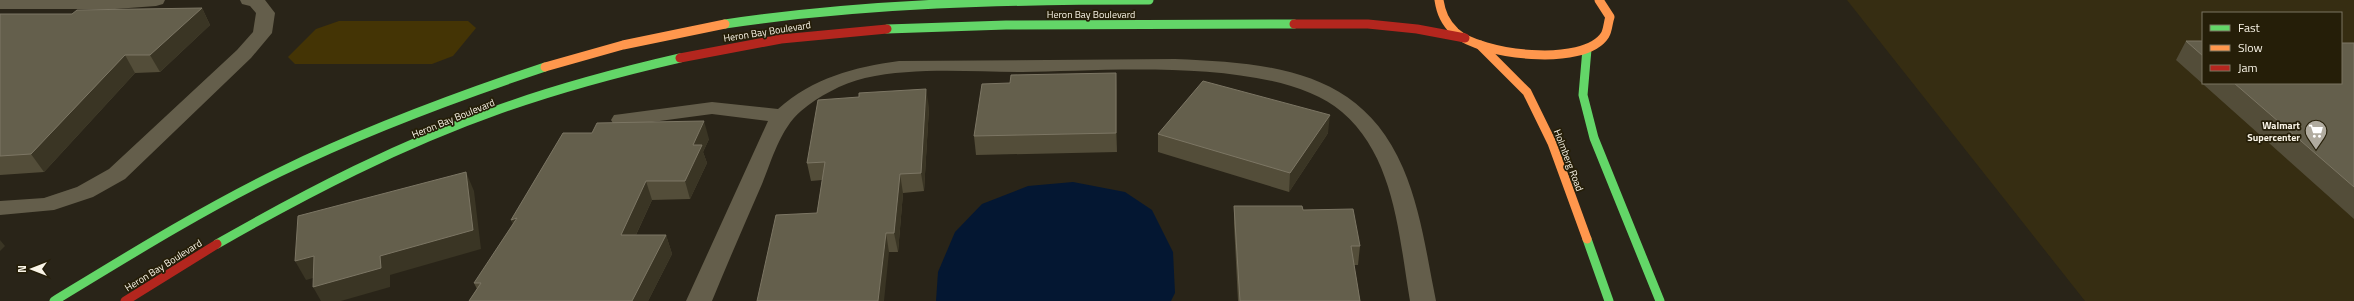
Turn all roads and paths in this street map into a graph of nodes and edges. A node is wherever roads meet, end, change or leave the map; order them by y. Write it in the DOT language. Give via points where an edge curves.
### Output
graph roads {
  1 [pos="156,0"];
  2 [pos="249,0"];
  3 [pos="1149,0"];
  4 [pos="1439,0"];
  5 [pos="1599,0"];
  6 [pos="0,3"];
  7 [pos="1465,38"];
  8 [pos="1480,45"];
  9 [pos="1587,49"];
  10 [pos="782,116"];
  11 [pos="622,120"];
  12 [pos="0,208"];
  13 [pos="54,301"];
  14 [pos="125,301"];
  15 [pos="699,301"];
  16 [pos="1423,301"];
  17 [pos="1609,301"];
  18 [pos="1660,301"];
  1 -- 6 [label="street" via="115,3"];
  2 -- 12 [label="street" via="257,2 266,13 262,33 244,54 117,174 85,192 46,205"];
  3 -- 13 [label="street, Heron Bay Boulevard" via="929,1 816,10 684,32 547,67 412,113 311,157 184,223"];
  4 -- 7 [label="street" via="1438,7 1442,18"];
  5 -- 9 [label="street" via="1608,12 1610,26 1602,39"];
  7 -- 8 [label="street"];
  7 -- 14 [label="street, Heron Bay Boulevard" via="1417,29 1368,24 927,26 778,39 704,53 612,75 519,103 429,138 316,190 230,237"];
  8 -- 9 [label="street" via="1524,56 1568,54"];
  8 -- 17 [label="street, Holmberg Road" via="1527,92 1552,143"];
  9 -- 18 [label="street" via="1583,95 1594,138"];
  10 -- 11 [label="street" via="712,108"];
  10 -- 15 [label="street"];
  10 -- 16 [label="street" via="802,98 832,81 862,72 899,67 1178,64 1263,74 1308,84 1354,110 1373,132 1392,163"];
}
